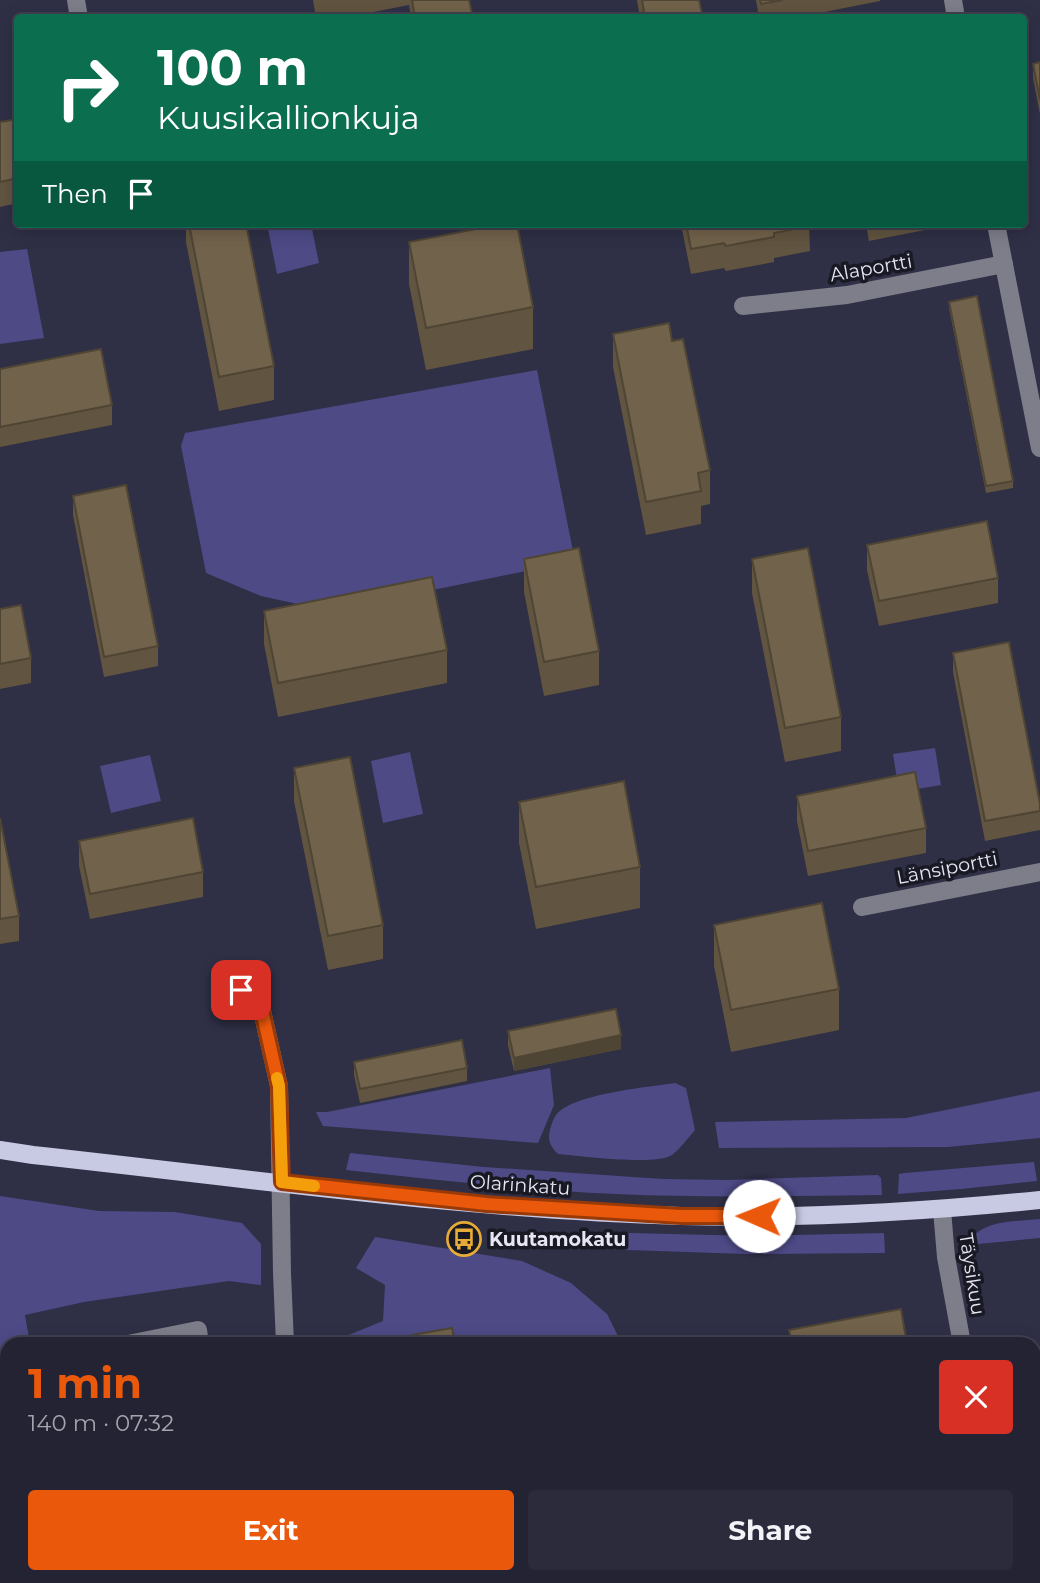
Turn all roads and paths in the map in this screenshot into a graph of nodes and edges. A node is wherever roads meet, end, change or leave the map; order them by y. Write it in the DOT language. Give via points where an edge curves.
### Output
graph roads {
  1 [pos="997,228"];
  2 [pos="1004,264"];
  3 [pos="743,306"];
  4 [pos="1040,448"];
  5 [pos="1040,872"];
  6 [pos="862,907"];
  7 [pos="229,983"];
  8 [pos="0,1150"];
  9 [pos="282,1182"];
  10 [pos="1040,1200"];
  11 [pos="942,1210"];
  12 [pos="163,1337"];
  13 [pos="199,1337"];
  14 [pos="285,1337"];
  15 [pos="961,1337"];
  1 -- 2 [label="street"];
  2 -- 3 [label="street, Alaportti" via="847,295"];
  2 -- 4 [label="street"];
  5 -- 6 [label="street, Länsiportti"];
  7 -- 9 [label="street" via="260,1002 279,1086"];
  8 -- 9 [label="main road, Olarinkatu"];
  9 -- 11 [label="main road, Olarinkatu" via="487,1204 668,1215"];
  9 -- 14 [label="street"];
  10 -- 11 [label="main road, Olarinkatu"];
  11 -- 15 [label="street, Täysikuu"];
  12 -- 13 [label="street" via="198,1330"];
}
